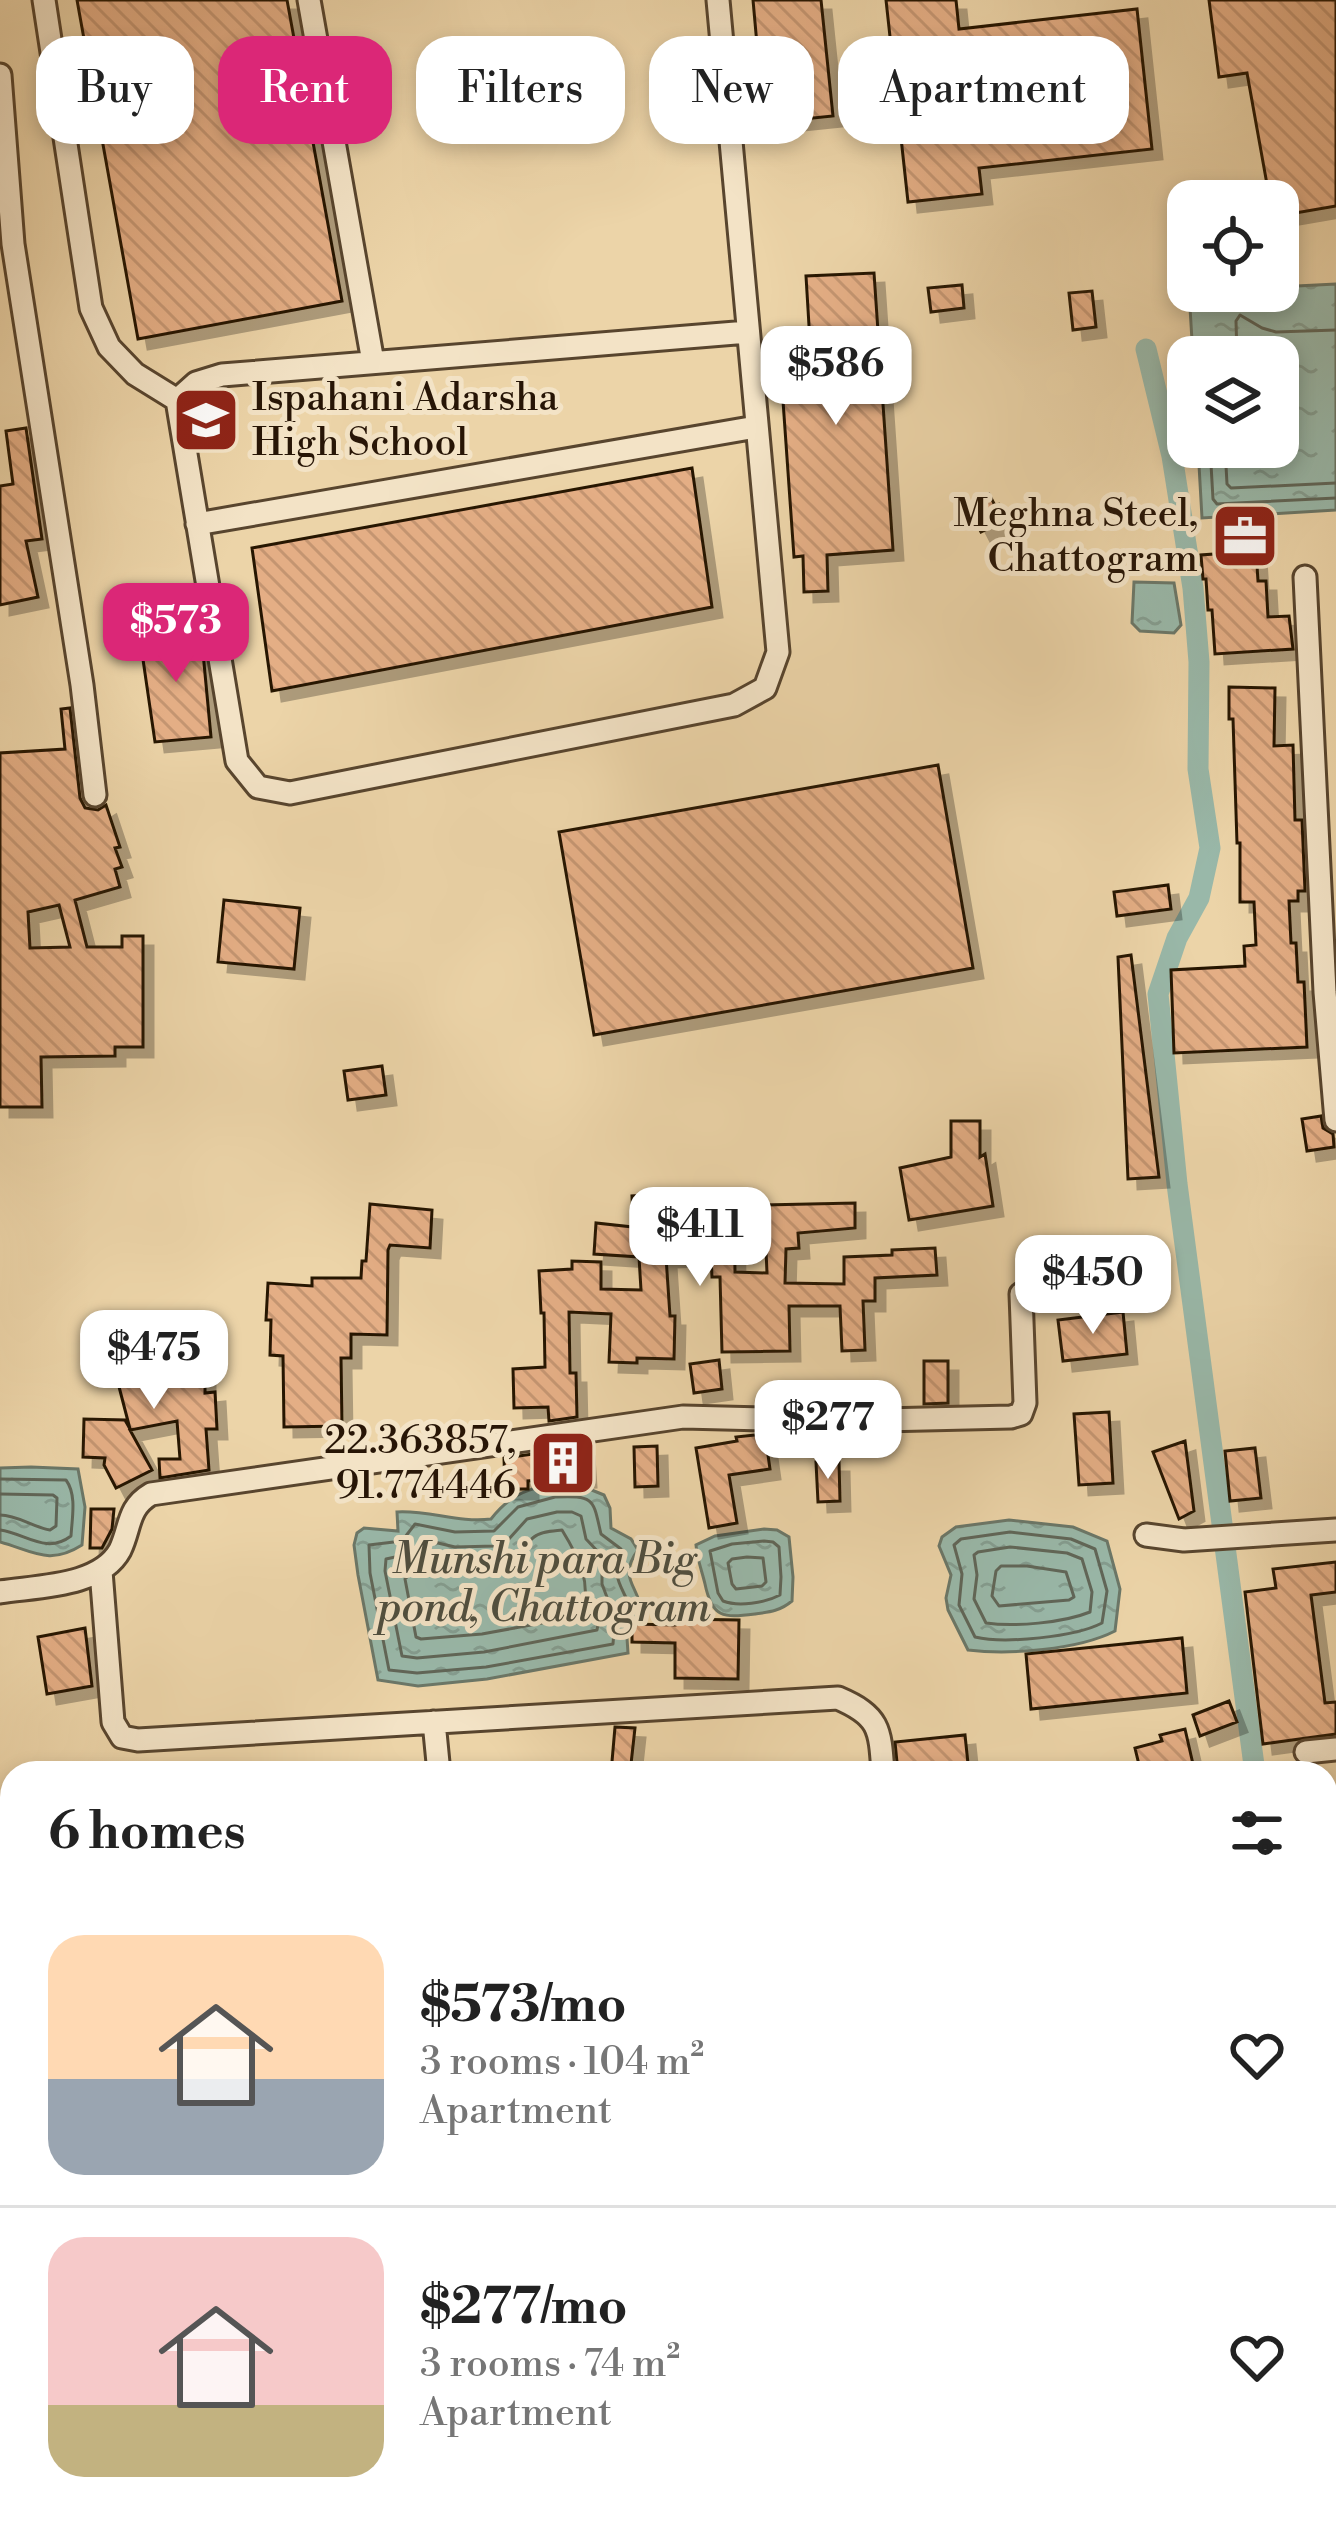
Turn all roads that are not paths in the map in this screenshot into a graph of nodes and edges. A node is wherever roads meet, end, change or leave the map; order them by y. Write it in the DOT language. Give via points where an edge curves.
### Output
graph roads {
  1 [pos="44,0"];
  2 [pos="308,0"];
  3 [pos="718,0"];
  4 [pos="0,75"];
  5 [pos="7,244"];
  6 [pos="748,332"];
  7 [pos="373,362"];
  8 [pos="177,400"];
  9 [pos="756,427"];
  10 [pos="197,524"];
  11 [pos="1305,577"];
  12 [pos="95,795"];
  13 [pos="1336,1120"];
  14 [pos="1021,1294"];
  15 [pos="1336,1530"];
  16 [pos="1146,1535"];
  17 [pos="101,1571"];
  18 [pos="0,1592"];
  19 [pos="434,1722"];
  20 [pos="1336,1749"];
  21 [pos="1306,1752"];
  22 [pos="438,1761"];
  23 [pos="883,1761"];
  1 -- 8 [label="street" via="91,308 109,347"];
  2 -- 7 [label="street"];
  3 -- 6 [label="street"];
  4 -- 5 [label="street"];
  5 -- 12 [label="street"];
  6 -- 7 [label="street"];
  6 -- 9 [label="street"];
  7 -- 8 [label="street" via="222,375 196,382"];
  8 -- 10 [label="street"];
  9 -- 10 [label="street"];
  9 -- 10 [label="street" via="778,652 765,688 734,705 290,793 258,787 238,760"];
  11 -- 13 [label="street"];
  14 -- 17 [label="street" via="1021,1414 682,1417 151,1494 136,1504 118,1553"];
  15 -- 16 [label="street"];
  17 -- 18 [label="street"];
  17 -- 19 [label="street" via="112,1722 122,1737"];
  19 -- 22 [label="street"];
  19 -- 23 [label="street" via="838,1698 865,1710"];
  20 -- 21 [label="street"];
}
